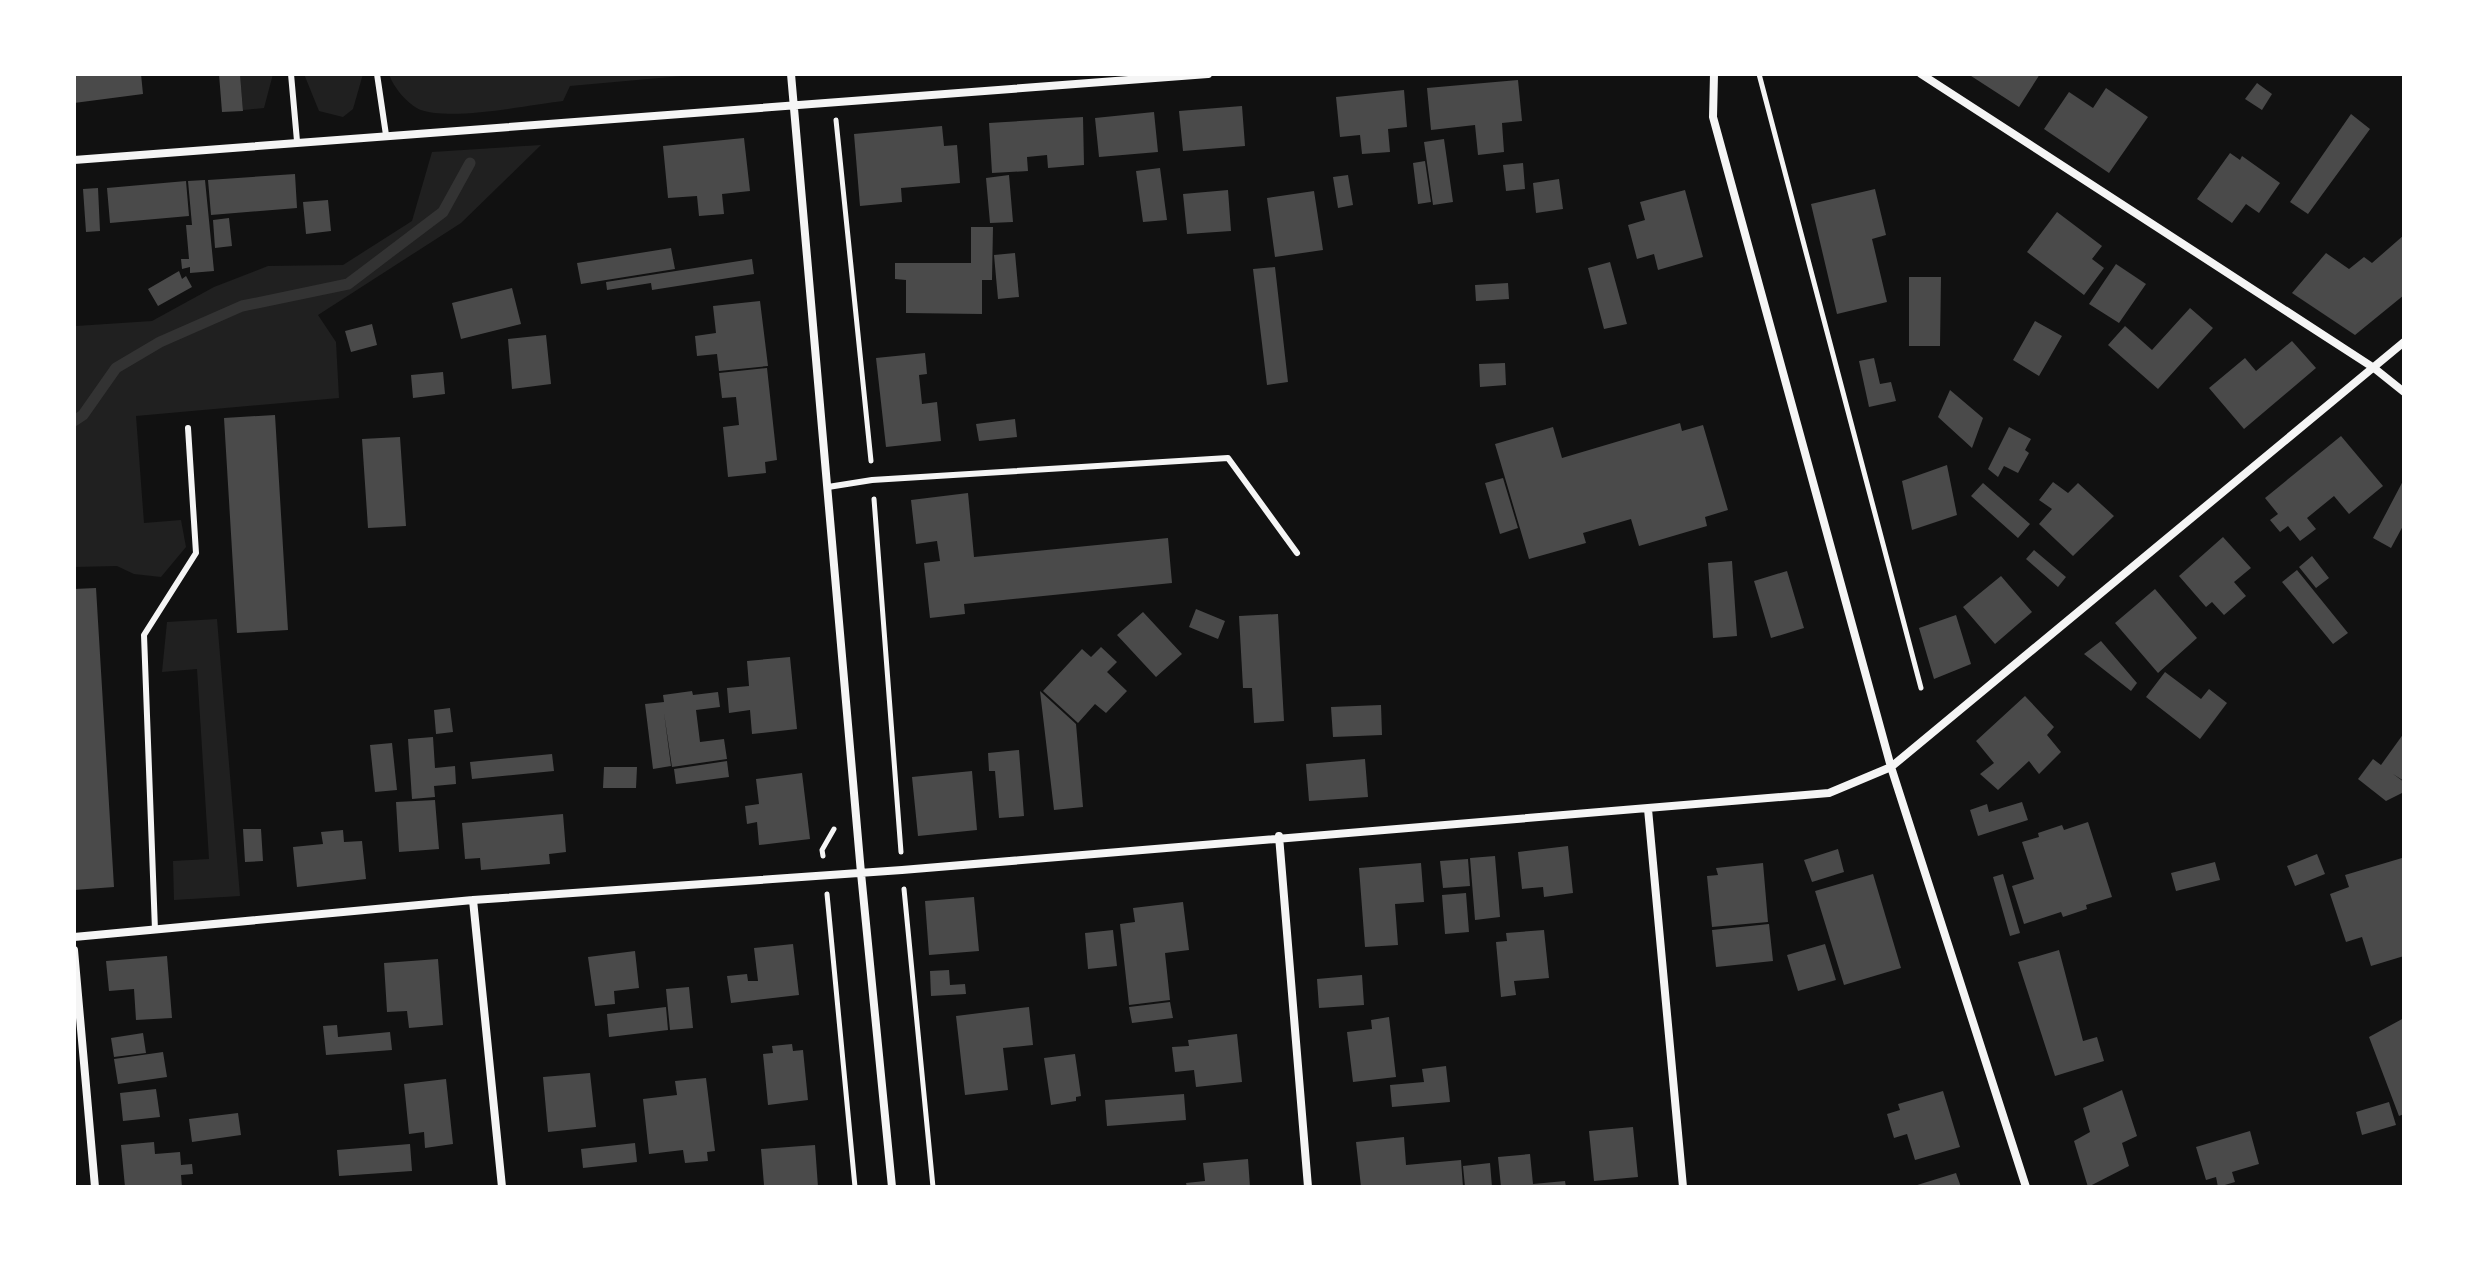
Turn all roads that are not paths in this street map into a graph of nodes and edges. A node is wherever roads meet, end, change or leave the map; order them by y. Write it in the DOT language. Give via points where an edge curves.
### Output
graph roads {
  1 [pos="291,74"];
  2 [pos="377,74"];
  3 [pos="791,74"];
  4 [pos="1208,74"];
  5 [pos="1714,74"];
  6 [pos="1921,74"];
  7 [pos="795,107"];
  8 [pos="386,135"];
  9 [pos="297,141"];
  10 [pos="74,160"];
  11 [pos="2404,342"];
  12 [pos="2374,368"];
  13 [pos="2404,392"];
  14 [pos="188,428"];
  15 [pos="828,487"];
  16 [pos="1297,553"];
  17 [pos="1891,767"];
  18 [pos="1648,809"];
  19 [pos="1279,836"];
  20 [pos="861,873"];
  21 [pos="473,900"];
  22 [pos="155,930"];
  23 [pos="74,937"];
  24 [pos="74,950"];
  25 [pos="95,1187"];
  26 [pos="502,1187"];
  27 [pos="892,1187"];
  28 [pos="1308,1187"];
  29 [pos="1683,1187"];
  30 [pos="2026,1187"];
  1 -- 9 [label="lane"];
  2 -- 8 [label="lane"];
  3 -- 7 [label="street"];
  4 -- 7 [label="street"];
  5 -- 17 [label="street" via="1713,117"];
  6 -- 12 [label="street"];
  7 -- 8 [label="street"];
  7 -- 15 [label="street"];
  8 -- 9 [label="street"];
  9 -- 10 [label="street"];
  11 -- 12 [label="street"];
  12 -- 13 [label="street"];
  12 -- 17 [label="street"];
  14 -- 22 [label="lane" via="196,553 144,635"];
  15 -- 16 [label="lane" via="1228,458"];
  15 -- 20 [label="street"];
  17 -- 18 [label="street" via="1829,793"];
  17 -- 30 [label="street"];
  18 -- 19 [label="street"];
  18 -- 29 [label="street"];
  19 -- 20 [label="street"];
  19 -- 28 [label="street"];
  20 -- 21 [label="street"];
  20 -- 27 [label="street"];
  21 -- 22 [label="street"];
  21 -- 26 [label="street"];
  22 -- 23 [label="street"];
  24 -- 25 [label="street"];
}
